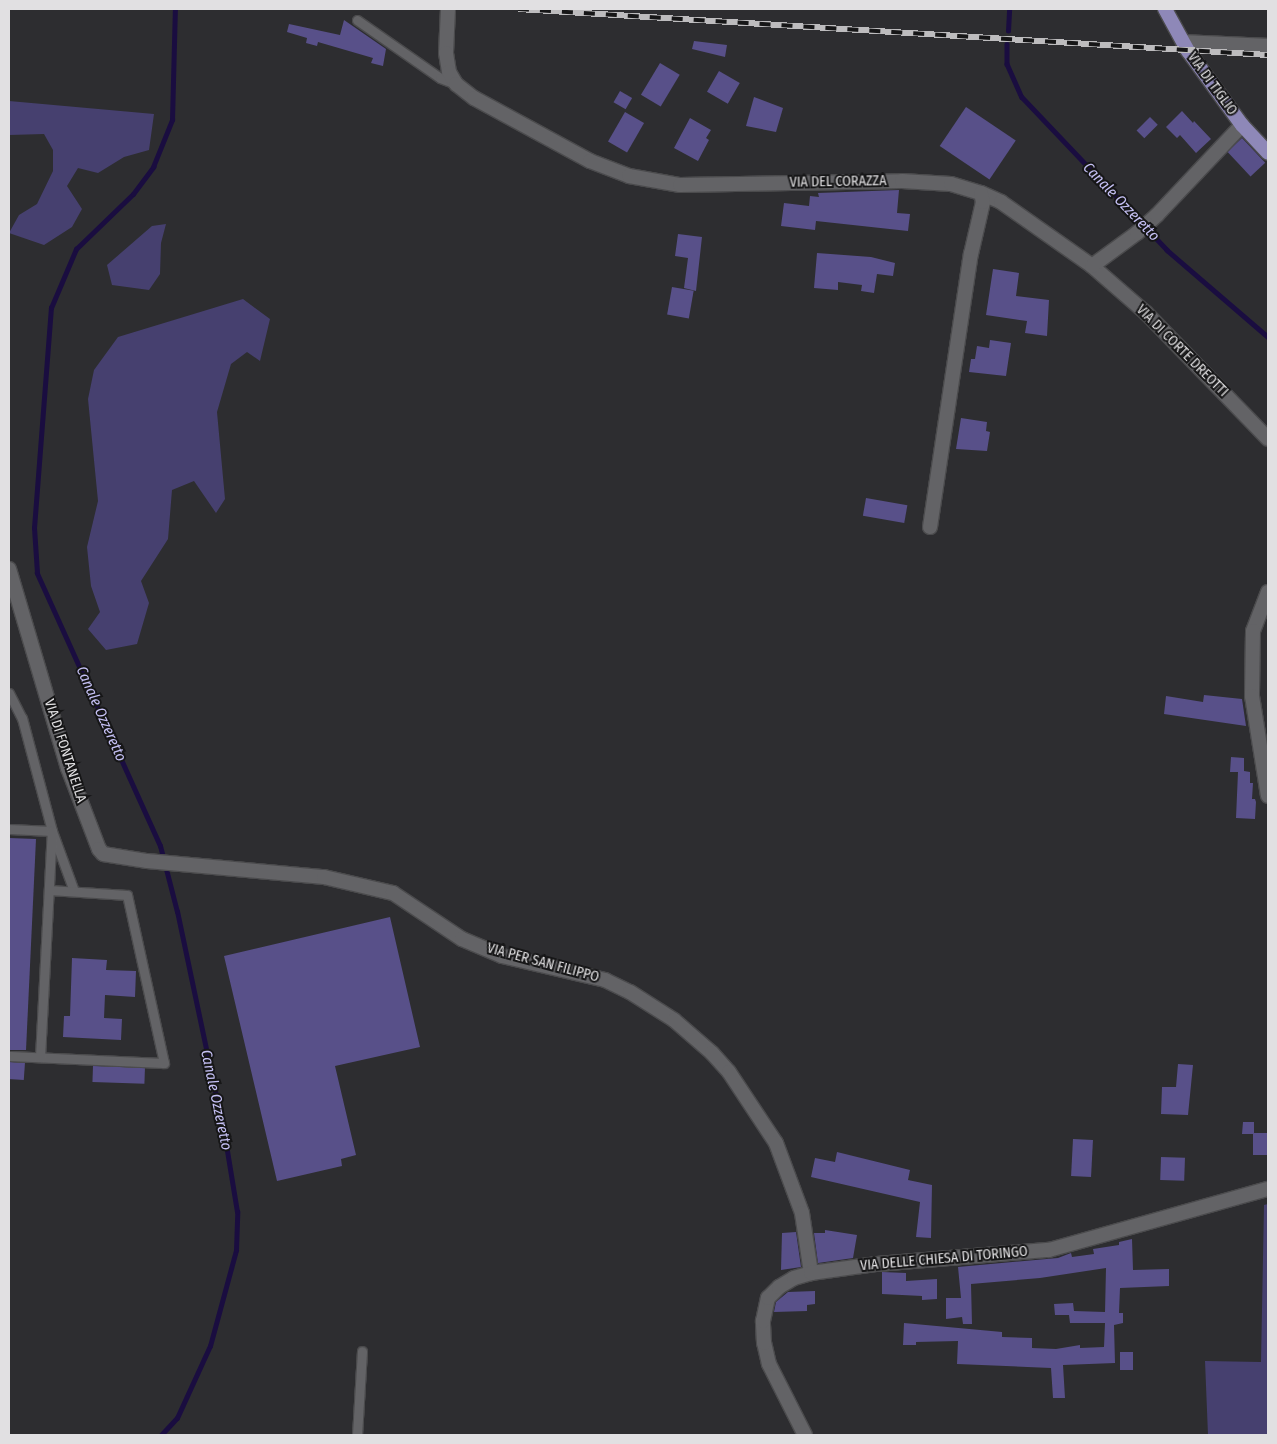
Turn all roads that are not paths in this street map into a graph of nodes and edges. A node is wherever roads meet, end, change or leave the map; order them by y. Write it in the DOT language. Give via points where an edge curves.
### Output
graph roads {
  1 [pos="448,9"];
  2 [pos="1166,9"];
  3 [pos="357,20"];
  4 [pos="1183,42"];
  5 [pos="1268,46"];
  6 [pos="456,84"];
  7 [pos="1242,125"];
  8 [pos="1268,153"];
  9 [pos="982,193"];
  10 [pos="1092,266"];
  11 [pos="1268,439"];
  12 [pos="930,528"];
  13 [pos="9,569"];
  14 [pos="1268,592"];
  15 [pos="9,693"];
  16 [pos="1268,796"];
  17 [pos="9,829"];
  18 [pos="52,831"];
  19 [pos="182,863"];
  20 [pos="49,890"];
  21 [pos="74,891"];
  22 [pos="9,1056"];
  23 [pos="40,1057"];
  24 [pos="1268,1189"];
  25 [pos="811,1273"];
  26 [pos="362,1350"];
  27 [pos="357,1435"];
  28 [pos="805,1435"];
  1 -- 6 [label="street" via="446,52 449,72"];
  2 -- 4 [label="main road, VIA DI TIGLIO"];
  3 -- 6 [label="lane" via="440,78"];
  4 -- 5 [label="street"];
  4 -- 7 [label="main road, VIA DI TIGLIO"];
  6 -- 9 [label="street, VIA DEL CORAZZA" via="474,98 590,161 629,176 680,185 916,182 951,184"];
  7 -- 8 [label="main road, VIA DI TIGLIO"];
  7 -- 10 [label="street" via="1137,233"];
  9 -- 10 [label="street, VIA DEL CORAZZA" via="1001,202"];
  9 -- 12 [label="street"];
  10 -- 11 [label="street, VIA DI CORTE DREOTTI" via="1146,313"];
  13 -- 19 [label="street, VIA DI FONTANELLA" via="68,768 99,849 108,856"];
  14 -- 16 [label="street" via="1253,631 1252,686"];
  15 -- 18 [label="lane" via="22,718"];
  17 -- 18 [label="lane"];
  18 -- 20 [label="lane"];
  18 -- 21 [label="lane"];
  19 -- 25 [label="street, VIA PER SAN FILIPPO" via="324,877 393,893 462,939 502,956 605,980 674,1020 729,1072 776,1143 802,1213"];
  20 -- 21 [label="lane"];
  20 -- 23 [label="lane"];
  21 -- 23 [label="lane" via="127,894 164,1063"];
  22 -- 23 [label="lane"];
  24 -- 25 [label="street, VIA DELLE CHIESA DI TORINGO" via="1049,1250 877,1264"];
  25 -- 28 [label="street, VIA DELLE CHIESA DI TORINGO" via="779,1286 768,1298 763,1321 769,1364"];
  26 -- 27 [label="lane"];
}
